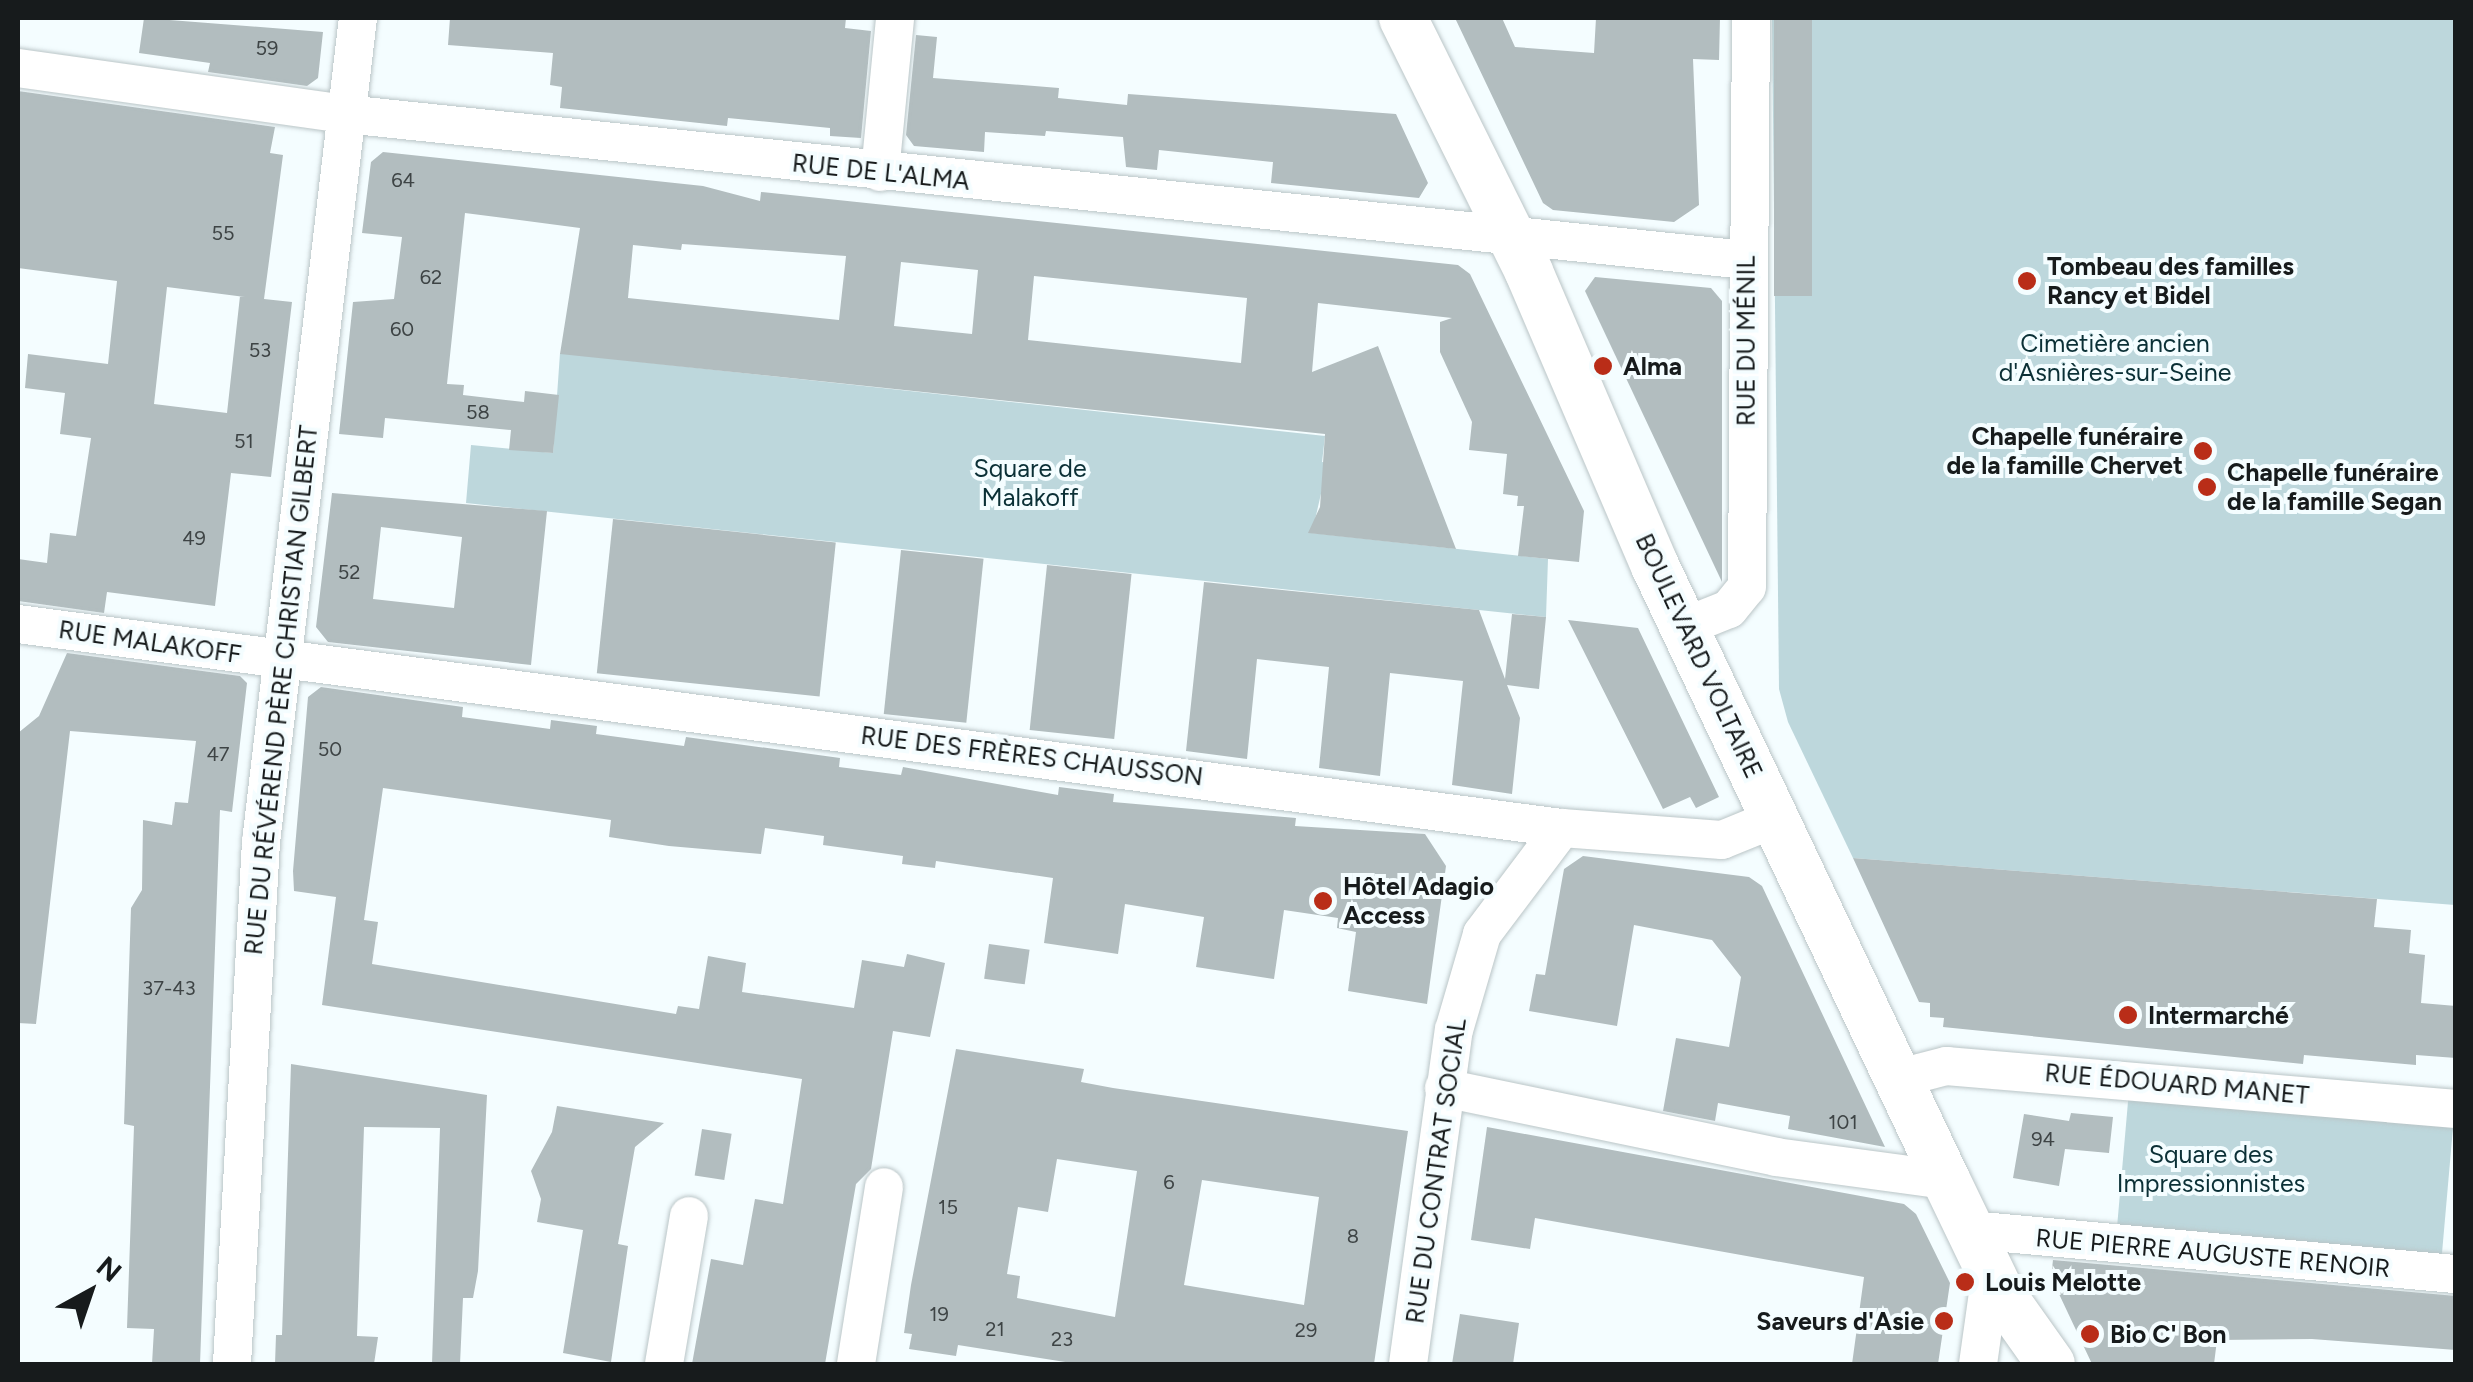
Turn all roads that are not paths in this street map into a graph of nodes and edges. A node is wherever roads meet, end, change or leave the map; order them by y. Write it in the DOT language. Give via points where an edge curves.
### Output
graph roads {
  1 [pos="358,18"];
  2 [pos="895,18"];
  3 [pos="1403,18"];
  4 [pos="1750,18"];
  5 [pos="18,68"];
  6 [pos="345,114"];
  7 [pos="880,172"];
  8 [pos="1509,234"];
  9 [pos="1746,260"];
  10 [pos="18,624"];
  11 [pos="1684,628"];
  12 [pos="283,660"];
  13 [pos="1776,818"];
  14 [pos="1562,828"];
  15 [pos="1900,1078"];
  16 [pos="1444,1088"];
  17 [pos="2456,1109"];
  18 [pos="1946,1180"];
  19 [pos="884,1187"];
  20 [pos="689,1216"];
  21 [pos="1971,1230"];
  22 [pos="2456,1274"];
  23 [pos="1996,1282"];
  24 [pos="232,1364"];
  25 [pos="664,1364"];
  26 [pos="856,1364"];
  27 [pos="1408,1364"];
  28 [pos="1978,1364"];
  29 [pos="2015,1364"];
  30 [pos="2051,1364"];
  1 -- 6 [label="street, RUE DU RÉVÉREND PÈRE CHRISTIAN GILBERT"];
  2 -- 7 [label="street"];
  3 -- 8 [label="main road, BOULEVARD VOLTAIRE"];
  4 -- 9 [label="street, RUE DU MÉNIL"];
  5 -- 6 [label="street, RUE DE L'ALMA"];
  6 -- 7 [label="street, RUE DE L'ALMA"];
  6 -- 12 [label="street, RUE DU RÉVÉREND PÈRE CHRISTIAN GILBERT"];
  7 -- 8 [label="street, RUE DE L'ALMA"];
  8 -- 9 [label="street, RUE DE L'ALMA"];
  8 -- 11 [label="main road, BOULEVARD VOLTAIRE"];
  9 -- 11 [label="street, RUE DU MÉNIL" via="1747,587 1729,609"];
  10 -- 12 [label="street, RUE MALAKOFF"];
  11 -- 13 [label="main road, BOULEVARD VOLTAIRE"];
  12 -- 14 [label="street, RUE DES FRÈRES CHAUSSON"];
  12 -- 24 [label="street, RUE DU RÉVÉREND PÈRE CHRISTIAN GILBERT" via="252,950"];
  13 -- 14 [label="street, RUE DES FRÈRES CHAUSSON" via="1722,840"];
  13 -- 15 [label="main road, BOULEVARD VOLTAIRE"];
  14 -- 16 [label="street, RUE DU CONTRAT SOCIAL" via="1482,934"];
  15 -- 17 [label="street, RUE ÉDOUARD MANET" via="1946,1066"];
  15 -- 18 [label="main road, BOULEVARD VOLTAIRE"];
  16 -- 18 [label="street" via="1776,1157"];
  16 -- 27 [label="street, RUE DU CONTRAT SOCIAL"];
  18 -- 21 [label="main road, BOULEVARD VOLTAIRE"];
  19 -- 26 [label="street"];
  20 -- 25 [label="street"];
  21 -- 22 [label="street, RUE PIERRE AUGUSTE RENOIR"];
  21 -- 23 [label="main road, BOULEVARD VOLTAIRE"];
  23 -- 28 [label="street"];
  23 -- 29 [label="main road, BOULEVARD VOLTAIRE"];
  23 -- 30 [label="main road, BOULEVARD VOLTAIRE"];
}
